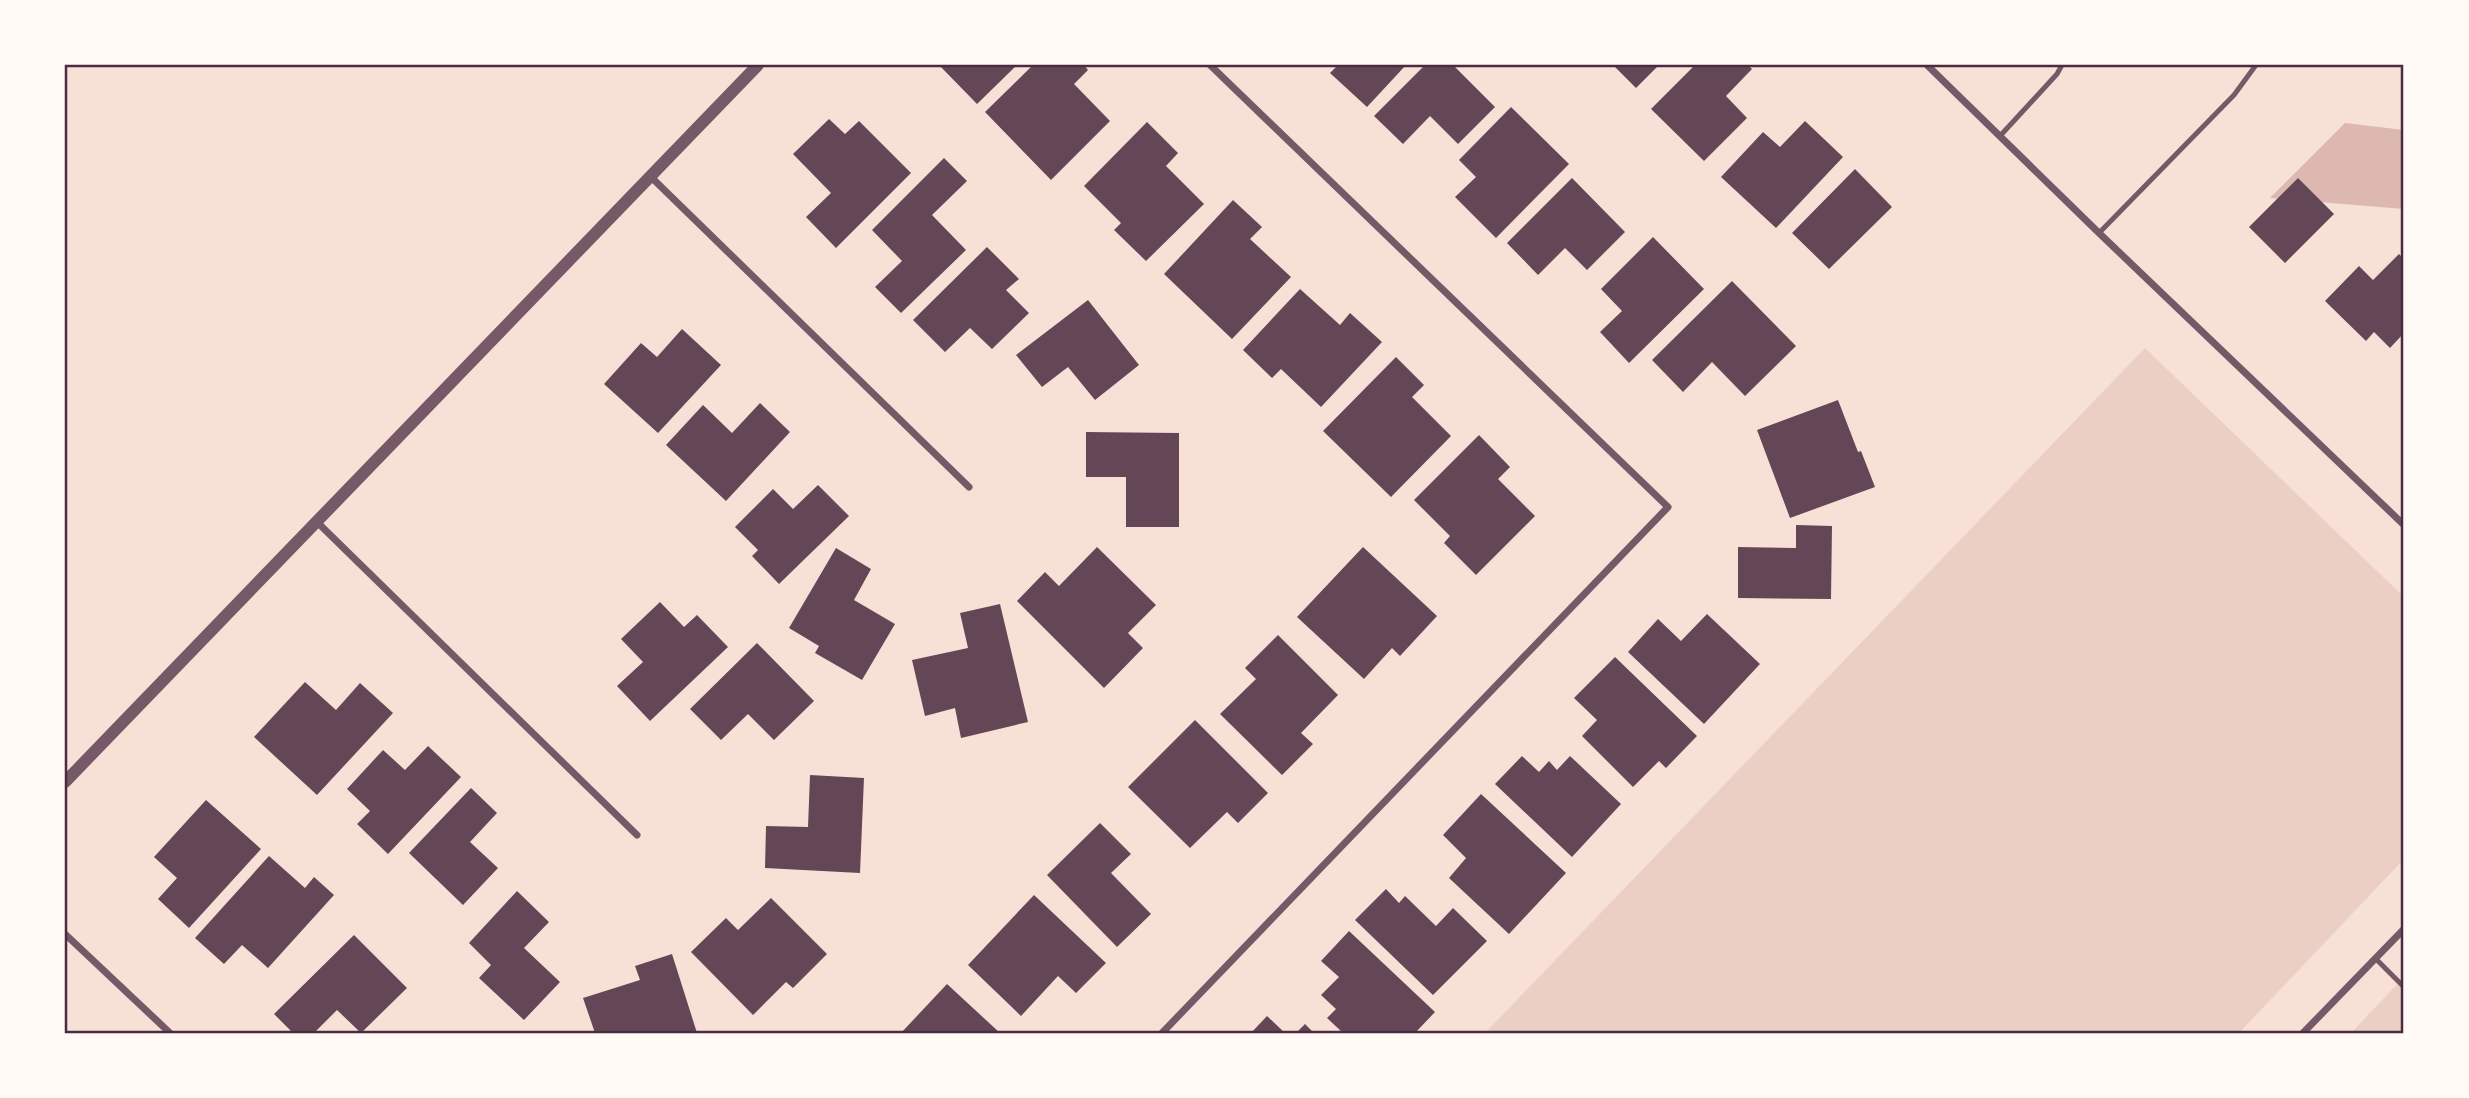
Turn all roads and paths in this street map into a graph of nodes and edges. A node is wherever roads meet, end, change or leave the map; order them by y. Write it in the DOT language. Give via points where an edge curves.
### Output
graph roads {
  1 [pos="758,65"];
  2 [pos="1210,65"];
  3 [pos="1927,65"];
  4 [pos="2062,65"];
  5 [pos="2256,65"];
  6 [pos="2000,136"];
  7 [pos="651,177"];
  8 [pos="2099,233"];
  9 [pos="969,487"];
  10 [pos="317,522"];
  11 [pos="2404,525"];
  12 [pos="65,782"];
  13 [pos="637,835"];
  14 [pos="2404,929"];
  15 [pos="65,934"];
  16 [pos="2376,959"];
  17 [pos="2404,988"];
  18 [pos="170,1033"];
  19 [pos="1162,1033"];
  20 [pos="2303,1033"];
  1 -- 7 [label="street"];
  2 -- 19 [label="street" via="1668,507"];
  3 -- 6 [label="street"];
  4 -- 6 [label="lane"];
  5 -- 8 [label="lane" via="2234,95"];
  6 -- 8 [label="street"];
  7 -- 9 [label="street"];
  7 -- 10 [label="street"];
  8 -- 11 [label="street"];
  10 -- 12 [label="street"];
  10 -- 13 [label="street"];
  14 -- 16 [label="street"];
  15 -- 18 [label="street"];
  16 -- 17 [label="lane"];
  16 -- 20 [label="street"];
}
